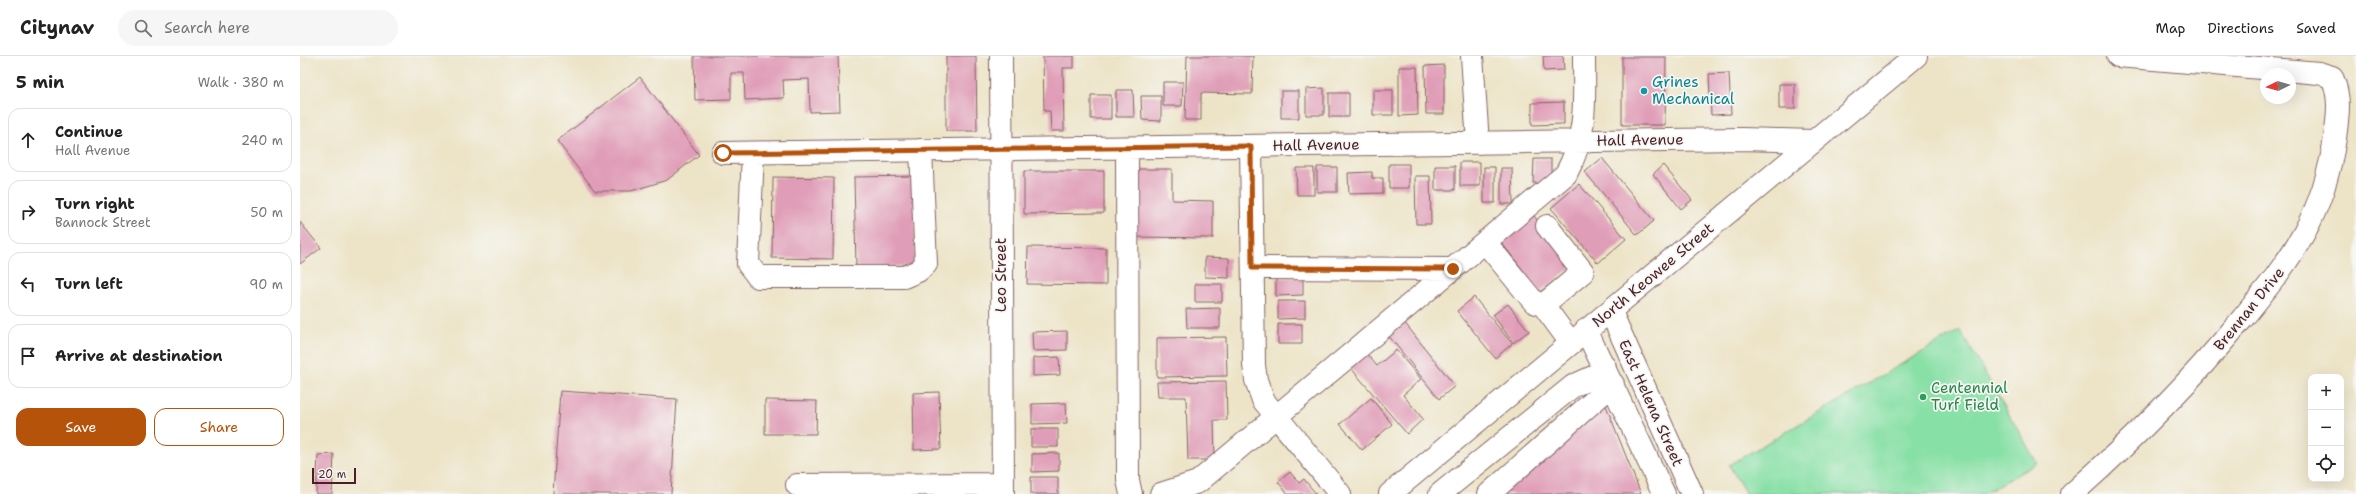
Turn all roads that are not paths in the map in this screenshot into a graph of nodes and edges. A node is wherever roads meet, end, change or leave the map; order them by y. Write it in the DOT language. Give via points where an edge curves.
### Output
graph roads {
  1 [pos="1001,56"];
  2 [pos="1472,56"];
  3 [pos="1584,56"];
  4 [pos="1916,56"];
  5 [pos="2118,56"];
  6 [pos="1581,141"];
  7 [pos="1813,142"];
  8 [pos="1478,143"];
  9 [pos="1251,146"];
  10 [pos="1127,148"];
  11 [pos="921,150"];
  12 [pos="1002,150"];
  13 [pos="723,153"];
  14 [pos="753,153"];
  15 [pos="1547,226"];
  16 [pos="1485,242"];
  17 [pos="1252,268"];
  18 [pos="1453,269"];
  19 [pos="1543,305"];
  20 [pos="1611,312"];
  21 [pos="1579,336"];
  22 [pos="1633,363"];
  23 [pos="1609,376"];
  24 [pos="1277,418"];
  25 [pos="797,485"];
  26 [pos="1688,486"];
  27 [pos="1003,489"];
  28 [pos="1662,491"];
  29 [pos="1131,494"];
  30 [pos="1161,494"];
  31 [pos="1340,494"];
  32 [pos="1390,494"];
  33 [pos="1440,494"];
  34 [pos="1489,494"];
  35 [pos="2072,494"];
  1 -- 12 [label="street, Leo Street"];
  2 -- 8 [label="street"];
  3 -- 6 [label="street" via="1584,115"];
  4 -- 7 [label="street, North Keowee Street"];
  5 -- 35 [label="street, Brennan Drive" via="2319,73 2332,77 2339,92 2333,150 2318,203 2293,252 2257,301 2186,385"];
  6 -- 7 [label="street, Hall Avenue" via="1742,139"];
  6 -- 8 [label="street, Hall Avenue"];
  6 -- 16 [label="street" via="1566,174"];
  7 -- 20 [label="street, North Keowee Street"];
  8 -- 9 [label="street, Hall Avenue"];
  9 -- 10 [label="street, Hall Avenue"];
  9 -- 17 [label="street"];
  10 -- 12 [label="street, Hall Avenue"];
  10 -- 29 [label="street" via="1128,480"];
  11 -- 12 [label="street, Hall Avenue"];
  11 -- 14 [label="street, Hall Avenue"];
  11 -- 14 [label="street" via="926,264 904,277 758,277 748,264"];
  12 -- 27 [label="street, Leo Street"];
  13 -- 14 [label="street, Hall Avenue"];
  15 -- 19 [label="street" via="1583,272"];
  16 -- 18 [label="street"];
  16 -- 19 [label="street, East Helena Street" via="1534,302"];
  17 -- 18 [label="street"];
  17 -- 24 [label="street" via="1256,380 1263,400"];
  18 -- 24 [label="street"];
  19 -- 21 [label="street, East Helena Street"];
  20 -- 21 [label="street, North Keowee Street"];
  20 -- 22 [label="street, East Helena Street"];
  21 -- 23 [label="street, East Helena Street"];
  21 -- 32 [label="street, North Keowee Street"];
  22 -- 23 [label="street"];
  22 -- 26 [label="street, East Helena Street"];
  23 -- 28 [label="street, East Helena Street"];
  23 -- 33 [label="street" via="1595,376 1573,386"];
  23 -- 34 [label="street"];
  24 -- 30 [label="street" via="1198,482"];
  24 -- 31 [label="street"];
  25 -- 27 [label="street"];
  26 -- 28 [label="street"];
}
